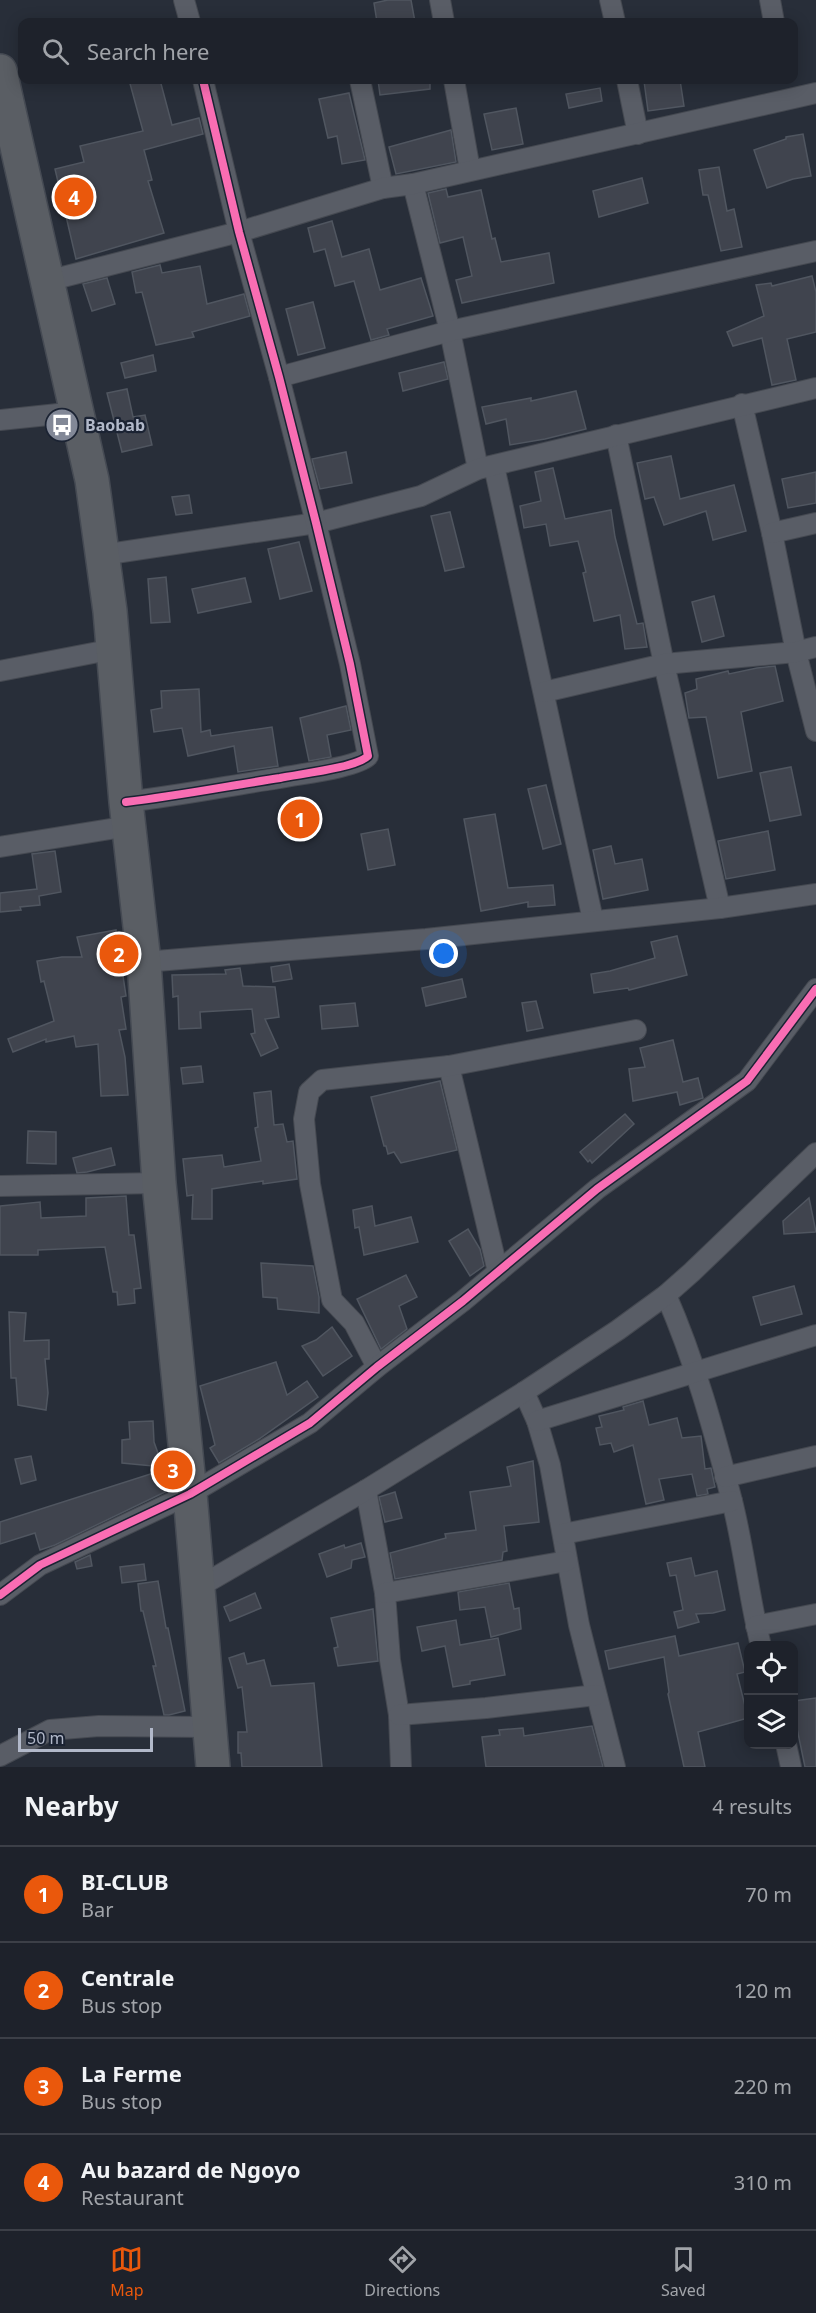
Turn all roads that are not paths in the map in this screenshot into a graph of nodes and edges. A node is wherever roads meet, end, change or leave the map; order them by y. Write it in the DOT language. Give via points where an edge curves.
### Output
graph roads {
  1 [pos="184,0"];
  2 [pos="440,0"];
  3 [pos="610,0"];
  4 [pos="770,0"];
  5 [pos="189,18"];
  6 [pos="443,18"];
  7 [pos="614,18"];
  8 [pos="773,18"];
  9 [pos="0,71"];
  10 [pos="204,84"];
  11 [pos="361,84"];
  12 [pos="455,84"];
  13 [pos="628,84"];
  14 [pos="786,89"];
  15 [pos="816,93"];
  16 [pos="4,104"];
  17 [pos="638,134"];
  18 [pos="470,170"];
  19 [pos="413,184"];
  20 [pos="383,188"];
  21 [pos="239,232"];
  22 [pos="816,251"];
  23 [pos="47,281"];
  24 [pos="450,331"];
  25 [pos="279,377"];
  26 [pos="816,388"];
  27 [pos="742,404"];
  28 [pos="77,412"];
  29 [pos="0,420"];
  30 [pos="616,435"];
  31 [pos="486,467"];
  32 [pos="316,523"];
  33 [pos="816,523"];
  34 [pos="772,532"];
  35 [pos="102,555"];
  36 [pos="816,647"];
  37 [pos="114,649"];
  38 [pos="796,652"];
  39 [pos="664,664"];
  40 [pos="0,671"];
  41 [pos="544,692"];
  42 [pos="816,731"];
  43 [pos="127,814"];
  44 [pos="0,847"];
  45 [pos="816,894"];
  46 [pos="720,908"];
  47 [pos="592,920"];
  48 [pos="144,962"];
  49 [pos="816,989"];
  50 [pos="636,1030"];
  51 [pos="449,1066"];
  52 [pos="816,1153"];
  53 [pos="159,1184"];
  54 [pos="0,1186"];
  55 [pos="498,1272"];
  56 [pos="666,1295"];
  57 [pos="816,1335"];
  58 [pos="376,1367"];
  59 [pos="695,1372"];
  60 [pos="524,1392"];
  61 [pos="537,1421"];
  62 [pos="816,1456"];
  63 [pos="725,1477"];
  64 [pos="366,1490"];
  65 [pos="190,1494"];
  66 [pos="732,1501"];
  67 [pos="562,1534"];
  68 [pos="567,1562"];
  69 [pos="197,1588"];
  70 [pos="385,1593"];
  71 [pos="0,1595"];
  72 [pos="816,1614"];
  73 [pos="759,1636"];
  74 [pos="596,1695"];
  75 [pos="399,1715"];
  76 [pos="209,1727"];
  77 [pos="787,1749"];
  78 [pos="0,1756"];
  79 [pos="213,1767"];
  80 [pos="401,1767"];
  81 [pos="615,1767"];
  82 [pos="791,1767"];
  1 -- 5 [label="street"];
  2 -- 6 [label="street"];
  3 -- 7 [label="street"];
  4 -- 8 [label="street"];
  9 -- 16 [label="highway"];
  10 -- 21 [label="street"];
  11 -- 20 [label="street"];
  12 -- 18 [label="street"];
  13 -- 17 [label="street"];
  14 -- 15 [label="street"];
  14 -- 17 [label="street"];
  16 -- 23 [label="highway"];
  17 -- 18 [label="street"];
  18 -- 19 [label="street"];
  19 -- 20 [label="street"];
  19 -- 24 [label="street"];
  20 -- 21 [label="street"];
  21 -- 23 [label="street"];
  21 -- 25 [label="street"];
  22 -- 24 [label="street"];
  23 -- 28 [label="highway"];
  24 -- 25 [label="street"];
  24 -- 31 [label="street"];
  25 -- 32 [label="street"];
  26 -- 27 [label="street"];
  27 -- 30 [label="street"];
  27 -- 34 [label="street"];
  28 -- 29 [label="street"];
  28 -- 35 [label="highway" via="93,480"];
  30 -- 31 [label="street"];
  30 -- 39 [label="street"];
  31 -- 32 [label="street" via="421,496"];
  31 -- 41 [label="street"];
  32 -- 35 [label="street"];
  32 -- 43 [label="street" via="368,756 363,761 325,770 185,795"];
  33 -- 34 [label="street"];
  34 -- 38 [label="street"];
  35 -- 37 [label="highway"];
  36 -- 38 [label="street"];
  37 -- 40 [label="street"];
  37 -- 43 [label="highway"];
  38 -- 39 [label="street"];
  38 -- 42 [label="street"];
  39 -- 41 [label="street"];
  39 -- 46 [label="street"];
  41 -- 47 [label="street"];
  43 -- 44 [label="street"];
  43 -- 48 [label="highway"];
  45 -- 46 [label="street"];
  46 -- 47 [label="street"];
  47 -- 48 [label="street" via="426,939"];
  48 -- 53 [label="highway"];
  49 -- 55 [label="street" via="747,1081 597,1189"];
  50 -- 51 [label="street"];
  51 -- 55 [label="street"];
  51 -- 58 [label="street" via="322,1080 309,1092 306,1102 310,1184 332,1300 354,1323"];
  52 -- 56 [label="street"];
  53 -- 54 [label="street"];
  53 -- 65 [label="highway"];
  55 -- 58 [label="street"];
  56 -- 59 [label="street"];
  56 -- 60 [label="street"];
  57 -- 59 [label="street"];
  58 -- 65 [label="street" via="310,1423"];
  59 -- 61 [label="street"];
  59 -- 63 [label="street"];
  60 -- 61 [label="street"];
  60 -- 64 [label="street"];
  61 -- 67 [label="street" via="550,1465"];
  62 -- 63 [label="street"];
  63 -- 66 [label="street"];
  64 -- 69 [label="street"];
  64 -- 70 [label="street"];
  65 -- 69 [label="highway"];
  65 -- 71 [label="street" via="40,1565"];
  66 -- 67 [label="street"];
  66 -- 73 [label="street"];
  67 -- 68 [label="street"];
  68 -- 70 [label="street"];
  68 -- 74 [label="street"];
  69 -- 76 [label="highway"];
  70 -- 75 [label="street"];
  72 -- 73 [label="street"];
  74 -- 75 [label="street"];
  74 -- 81 [label="street"];
  75 -- 80 [label="street"];
  76 -- 78 [label="street" via="99,1725 50,1730"];
  76 -- 79 [label="highway"];
  77 -- 82 [label="street"];
}
